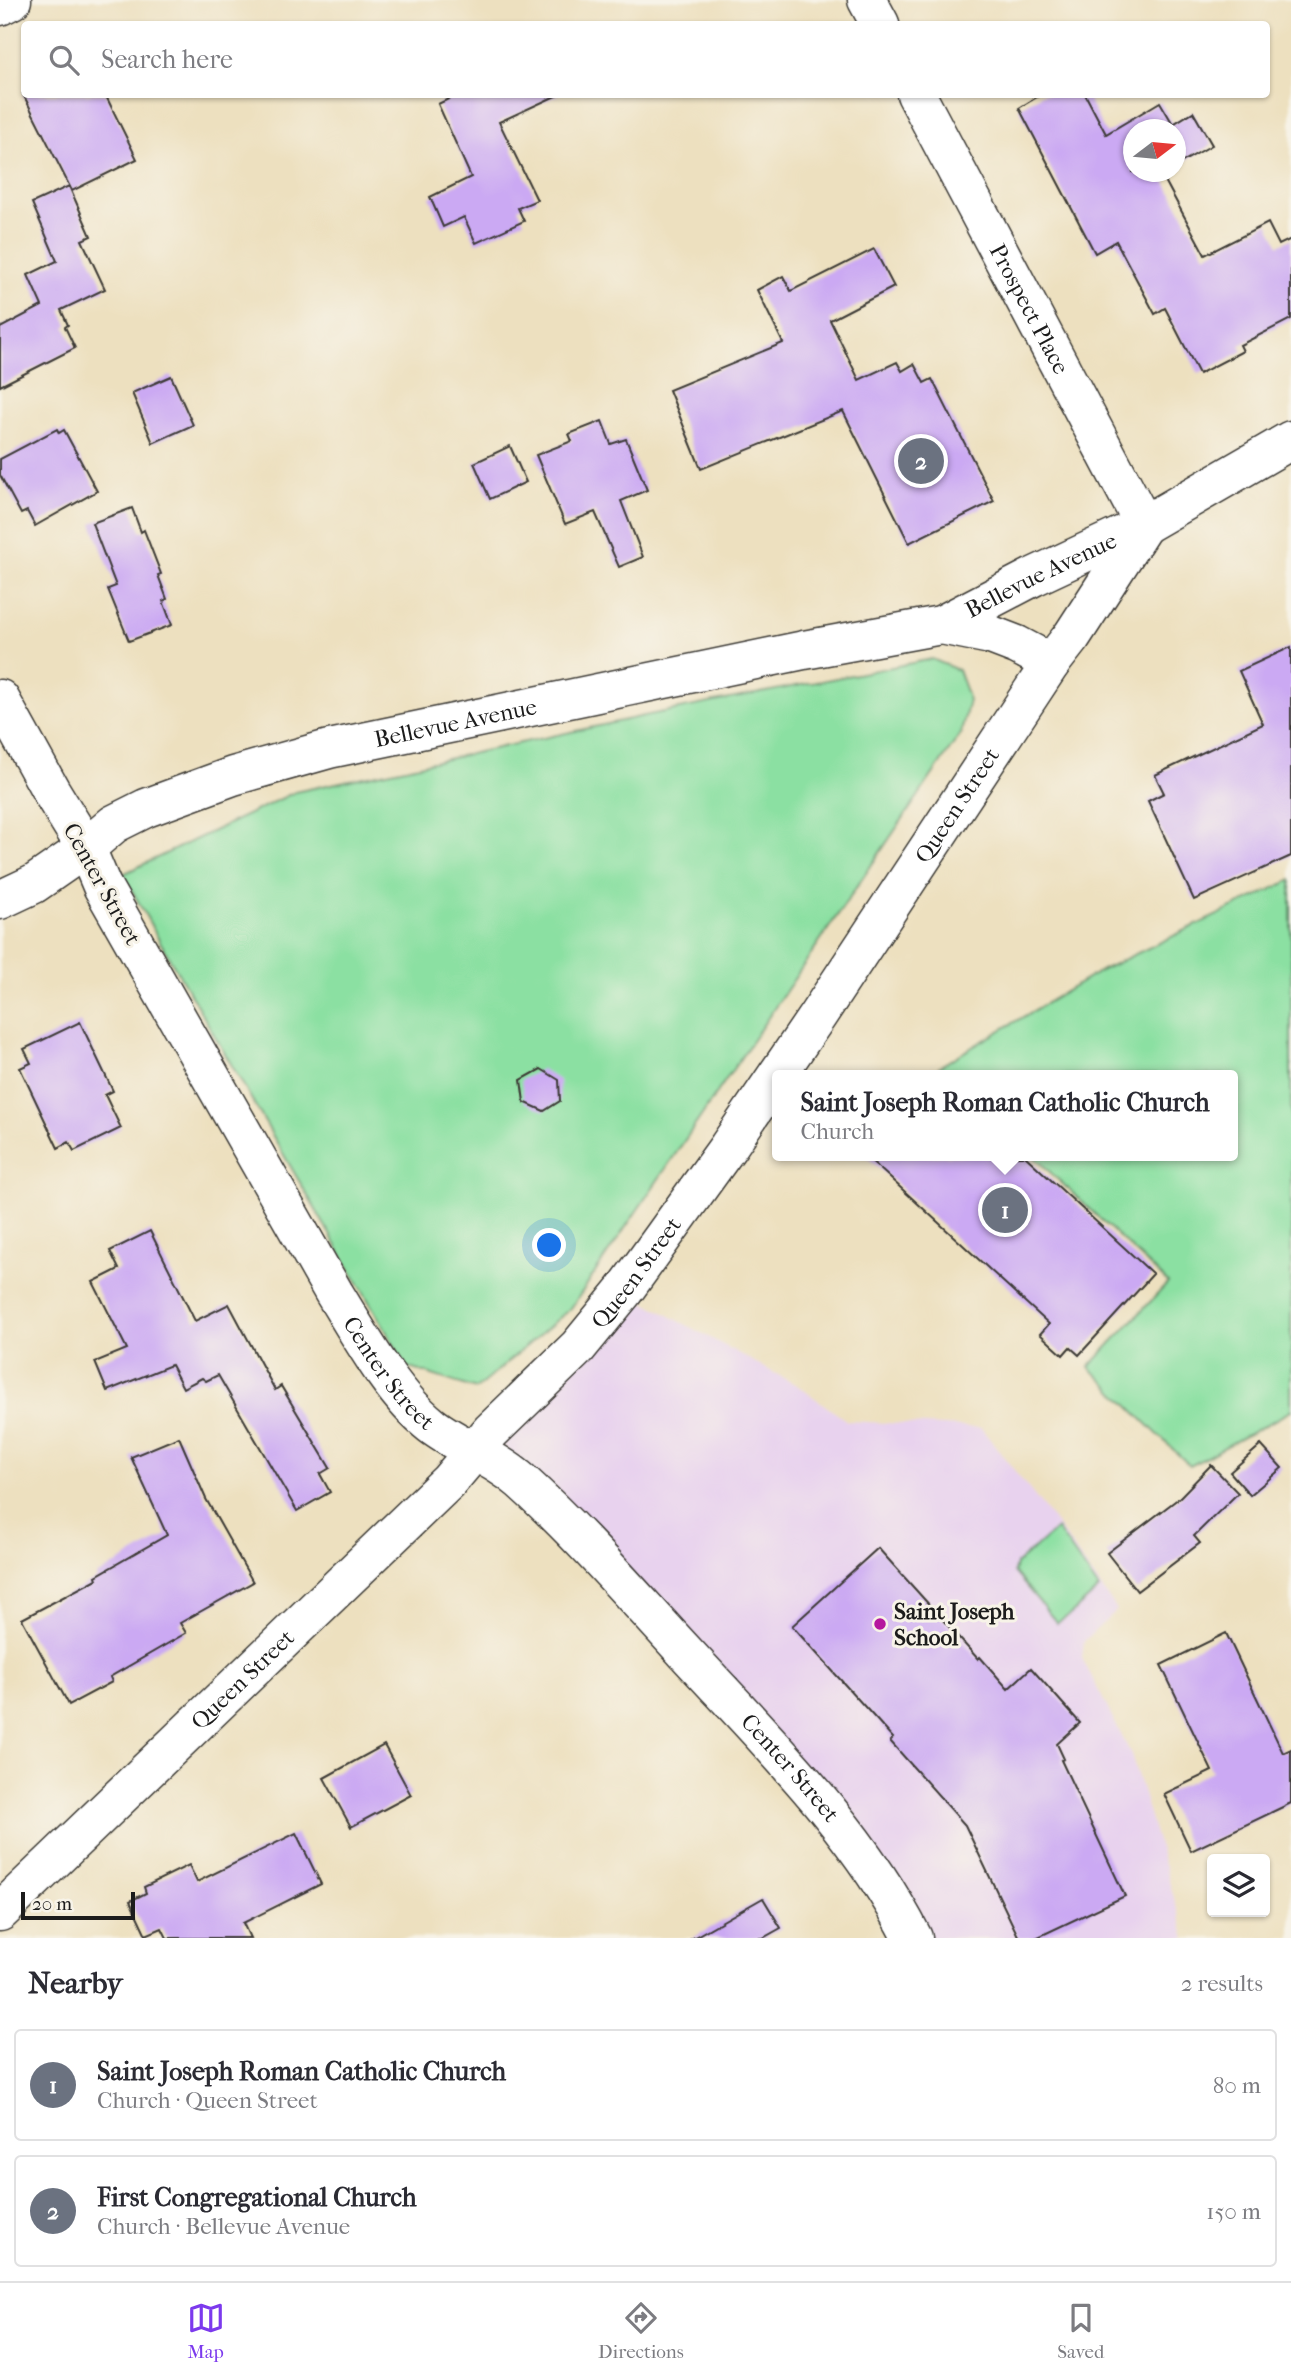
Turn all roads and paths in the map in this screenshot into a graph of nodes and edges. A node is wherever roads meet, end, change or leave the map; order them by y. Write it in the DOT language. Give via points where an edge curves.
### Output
graph roads {
  1 [pos="12,0"];
  2 [pos="867,0"];
  3 [pos="0,6"];
  4 [pos="878,21"];
  5 [pos="918,98"];
  6 [pos="1291,440"];
  7 [pos="1143,525"];
  8 [pos="941,625"];
  9 [pos="1051,663"];
  10 [pos="0,699"];
  11 [pos="86,848"];
  12 [pos="0,900"];
  13 [pos="781,1070"];
  14 [pos="772,1083"];
  15 [pos="474,1451"];
  16 [pos="0,1912"];
  17 [pos="914,1938"];
  1 -- 3 [label="street"];
  2 -- 4 [label="street"];
  5 -- 7 [label="street, Prospect Place"];
  6 -- 7 [label="street, Bellevue Avenue"];
  7 -- 8 [label="street, Bellevue Avenue"];
  7 -- 9 [label="street, Queen Street"];
  8 -- 9 [label="street, Bellevue Avenue" via="991,635"];
  8 -- 11 [label="street, Bellevue Avenue" via="329,749 233,776 146,808 114,824"];
  9 -- 13 [label="street, Queen Street"];
  10 -- 11 [label="street, Center Street"];
  11 -- 12 [label="street, Bellevue Avenue" via="34,884"];
  11 -- 15 [label="street, Center Street" via="102,886 360,1335 423,1418"];
  14 -- 15 [label="street, Queen Street" via="624,1291 578,1347"];
  15 -- 16 [label="street, Queen Street" via="362,1566"];
  15 -- 17 [label="street, Center Street" via="508,1471 550,1509 772,1747 864,1856"];
}
